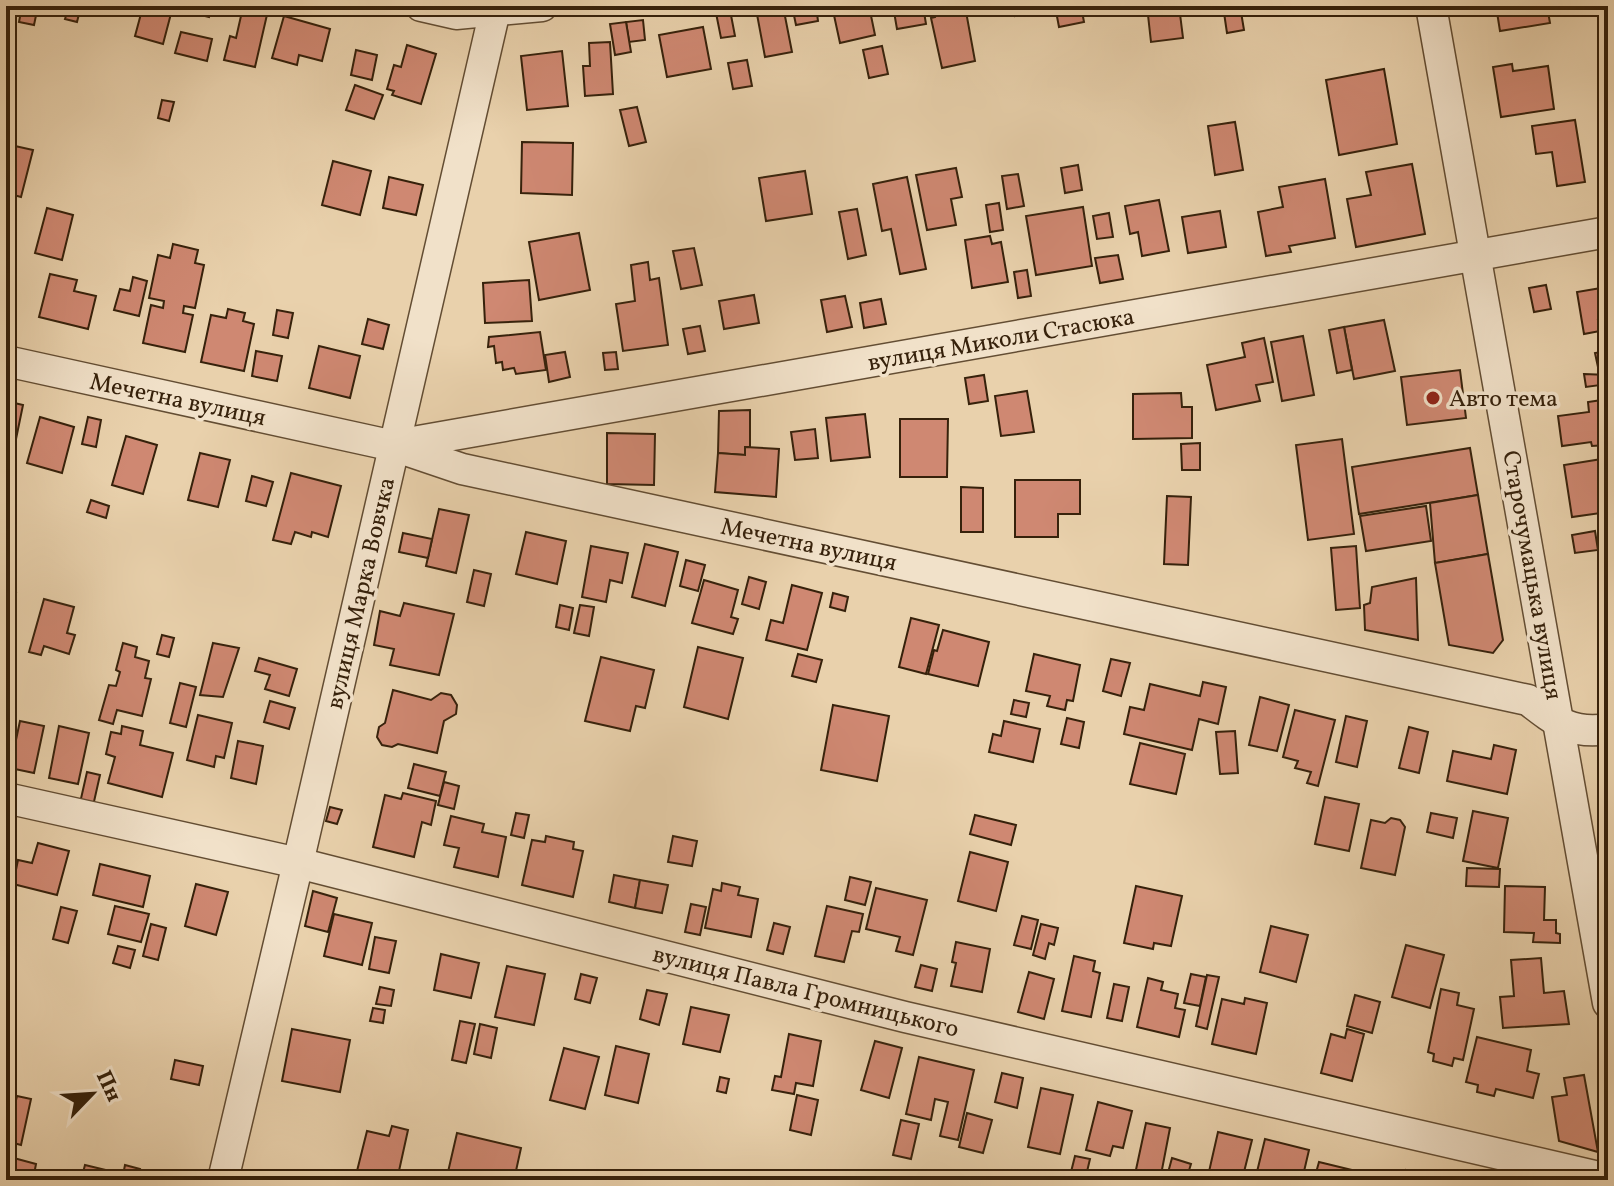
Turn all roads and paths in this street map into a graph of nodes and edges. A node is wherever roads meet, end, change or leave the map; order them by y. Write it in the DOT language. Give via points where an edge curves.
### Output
graph roads {
  1 [pos="421,6"];
  2 [pos="542,6"];
  3 [pos="1431,6"];
  4 [pos="495,8"];
  5 [pos="1608,232"];
  6 [pos="1476,256"];
  7 [pos="6,361"];
  8 [pos="394,446"];
  9 [pos="1559,724"];
  10 [pos="1608,729"];
  11 [pos="6,798"];
  12 [pos="298,863"];
  13 [pos="1608,1003"];
  14 [pos="1608,1179"];
  15 [pos="223,1180"];
  1 -- 4 [label="street" via="456,14"];
  2 -- 4 [label="street"];
  3 -- 6 [label="street, Старочумацька вулиця"];
  4 -- 8 [label="street, вулиця Марка Вовчка"];
  5 -- 6 [label="street, вулиця Миколи Стасюка"];
  6 -- 8 [label="street, вулиця Миколи Стасюка"];
  6 -- 9 [label="street, Старочумацька вулиця"];
  7 -- 8 [label="street, Мечетна вулиця"];
  8 -- 9 [label="street, Мечетна вулиця" via="462,469 1528,700"];
  8 -- 12 [label="street, вулиця Марка Вовчка"];
  9 -- 10 [label="street, Мечетна вулиця"];
  9 -- 13 [label="street, Старочумацька вулиця"];
  11 -- 12 [label="street, вулиця Павла Громницького"];
  12 -- 14 [label="street, вулиця Павла Громницького" via="905,1017"];
  12 -- 15 [label="street, вулиця Марка Вовчка"];
}
